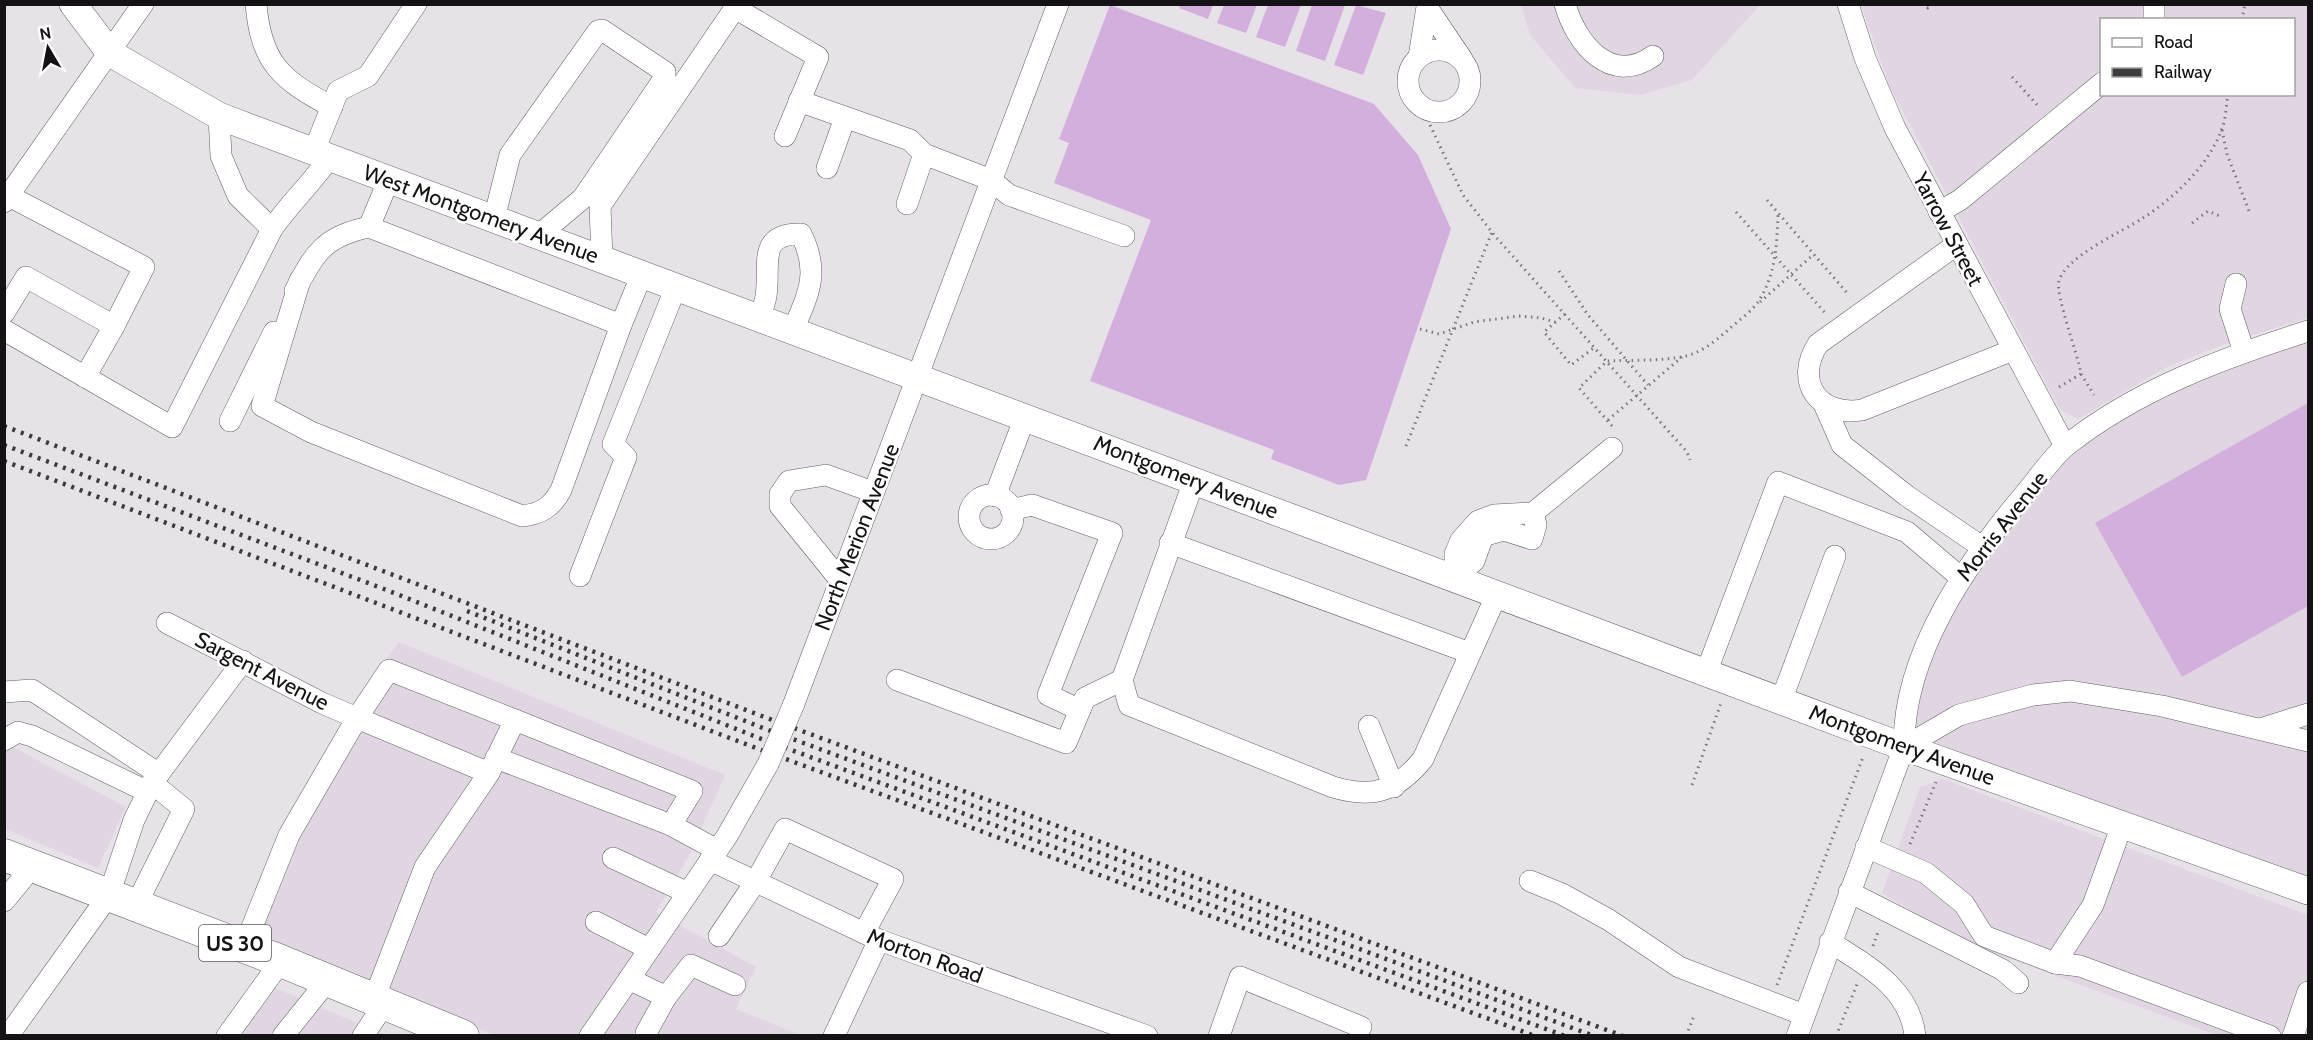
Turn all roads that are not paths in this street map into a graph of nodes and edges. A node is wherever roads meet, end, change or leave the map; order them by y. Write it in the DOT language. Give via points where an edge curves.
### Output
graph roads {
  1 [pos="73,4"];
  2 [pos="143,4"];
  3 [pos="256,4"];
  4 [pos="416,4"];
  5 [pos="1058,4"];
  6 [pos="1565,4"];
  7 [pos="1848,4"];
  8 [pos="1427,6"];
  9 [pos="110,53"];
  10 [pos="1653,56"];
  11 [pos="1419,57"];
  12 [pos="1462,60"];
  13 [pos="2100,85"];
  14 [pos="799,101"];
  15 [pos="332,107"];
  16 [pos="219,116"];
  17 [pos="845,118"];
  18 [pos="785,136"];
  19 [pos="322,154"];
  20 [pos="924,154"];
  21 [pos="827,168"];
  22 [pos="389,179"];
  23 [pos="991,180"];
  24 [pos="7,199"];
  25 [pos="907,204"];
  26 [pos="1939,212"];
  27 [pos="494,219"];
  28 [pos="369,227"];
  29 [pos="273,229"];
  30 [pos="539,235"];
  31 [pos="1124,236"];
  32 [pos="1956,245"];
  33 [pos="602,259"];
  34 [pos="642,274"];
  35 [pos="300,280"];
  36 [pos="2236,284"];
  37 [pos="676,287"];
  38 [pos="4,313"];
  39 [pos="759,319"];
  40 [pos="621,325"];
  41 [pos="114,326"];
  42 [pos="4,330"];
  43 [pos="793,330"];
  44 [pos="2308,331"];
  45 [pos="2013,350"];
  46 [pos="2244,352"];
  47 [pos="86,377"];
  48 [pos="917,377"];
  49 [pos="1824,404"];
  50 [pos="1025,417"];
  51 [pos="230,421"];
  52 [pos="2065,446"];
  53 [pos="1612,448"];
  54 [pos="1194,480"];
  55 [pos="873,492"];
  56 [pos="995,496"];
  57 [pos="1011,510"];
  58 [pos="1533,513"];
  59 [pos="1170,543"];
  60 [pos="1982,547"];
  61 [pos="1835,556"];
  62 [pos="580,576"];
  63 [pos="1960,577"];
  64 [pos="1455,578"];
  65 [pos="840,580"];
  66 [pos="1497,594"];
  67 [pos="167,623"];
  68 [pos="1470,653"];
  69 [pos="243,661"];
  70 [pos="1718,677"];
  71 [pos="897,680"];
  72 [pos="1122,680"];
  73 [pos="4,692"];
  74 [pos="1781,701"];
  75 [pos="1080,710"];
  76 [pos="2308,714"];
  77 [pos="357,718"];
  78 [pos="515,720"];
  79 [pos="1370,726"];
  80 [pos="2260,729"];
  81 [pos="4,740"];
  82 [pos="2308,741"];
  83 [pos="1904,747"];
  84 [pos="493,765"];
  85 [pos="153,783"];
  86 [pos="1394,787"];
  87 [pos="671,825"];
  88 [pos="2122,825"];
  89 [pos="1866,847"];
  90 [pos="4,855"];
  91 [pos="713,855"];
  92 [pos="614,858"];
  93 [pos="33,866"];
  94 [pos="756,881"];
  95 [pos="1530,881"];
  96 [pos="2308,891"];
  97 [pos="1849,892"];
  98 [pos="688,893"];
  99 [pos="123,900"];
  100 [pos="4,901"];
  101 [pos="596,922"];
  102 [pos="719,936"];
  103 [pos="871,937"];
  104 [pos="1830,942"];
  105 [pos="244,947"];
  106 [pos="650,949"];
  107 [pos="281,961"];
  108 [pos="2055,963"];
  109 [pos="629,979"];
  110 [pos="327,980"];
  111 [pos="2018,983"];
  112 [pos="735,985"];
  113 [pos="2308,992"];
  114 [pos="666,997"];
  115 [pos="380,1001"];
  116 [pos="1804,1015"];
  117 [pos="1361,1027"];
  118 [pos="646,1033"];
  119 [pos="8,1035"];
  120 [pos="228,1035"];
  121 [pos="283,1035"];
  122 [pos="363,1035"];
  123 [pos="463,1035"];
  124 [pos="590,1035"];
  125 [pos="834,1035"];
  126 [pos="1147,1035"];
  127 [pos="1219,1035"];
  128 [pos="1797,1035"];
  129 [pos="1916,1035"];
  130 [pos="2270,1035"];
  131 [pos="2293,1035"];
  1 -- 9 [label="main road, West Montgomery Avenue"];
  2 -- 9 [label="street"];
  3 -- 15 [label="street" via="260,36 273,64 295,87"];
  4 -- 15 [label="street" via="368,76 338,91"];
  5 -- 23 [label="street, North Merion Avenue"];
  6 -- 10 [label="street" via="1579,37 1608,63 1627,68"];
  7 -- 26 [label="street, Yarrow Street" via="1880,95"];
  8 -- 11 [label="street"];
  8 -- 12 [label="street"];
  9 -- 16 [label="main road, West Montgomery Avenue"];
  9 -- 24 [label="street"];
  11 -- 12 [label="street" via="1437,50"];
  11 -- 12 [label="street" via="1408,74 1408,85 1417,103 1437,112 1457,106 1464,99 1470,79"];
  13 -- 26 [label="street" via="1960,200"];
  14 -- 17 [label="street"];
  14 -- 18 [label="street"];
  14 -- 33 [label="street" via="818,57 735,8 600,206"];
  15 -- 19 [label="street"];
  16 -- 19 [label="main road, West Montgomery Avenue"];
  16 -- 29 [label="street" via="221,156 238,196"];
  17 -- 20 [label="street" via="910,140"];
  17 -- 21 [label="street"];
  19 -- 22 [label="main road, West Montgomery Avenue"];
  19 -- 29 [label="street" via="314,180 290,203"];
  20 -- 23 [label="street"];
  20 -- 25 [label="street"];
  22 -- 27 [label="main road, West Montgomery Avenue"];
  22 -- 28 [label="street"];
  23 -- 31 [label="street" via="1009,195"];
  23 -- 48 [label="street, North Merion Avenue"];
  24 -- 41 [label="street" via="144,267"];
  26 -- 32 [label="street, Yarrow Street"];
  27 -- 30 [label="main road, West Montgomery Avenue"];
  27 -- 30 [label="street" via="510,155 602,30 664,72 665,77 583,198"];
  28 -- 35 [label="street" via="346,232 326,243 310,260"];
  28 -- 40 [label="street"];
  29 -- 47 [label="street" via="172,427"];
  30 -- 33 [label="main road, West Montgomery Avenue"];
  32 -- 45 [label="street, Yarrow Street"];
  32 -- 49 [label="street" via="1818,344 1811,355 1809,382"];
  33 -- 34 [label="main road, West Montgomery Avenue"];
  34 -- 37 [label="main road, West Montgomery Avenue"];
  34 -- 40 [label="street"];
  35 -- 40 [label="street" via="262,406 311,432 522,516 546,509 561,490"];
  35 -- 51 [label="street"];
  36 -- 46 [label="street" via="2230,309"];
  37 -- 39 [label="main road, West Montgomery Avenue"];
  37 -- 62 [label="street" via="613,444 626,457"];
  38 -- 41 [label="street" via="26,277"];
  39 -- 43 [label="main road, West Montgomery Avenue"];
  39 -- 43 [label="street" via="766,298 767,251 772,242 787,233 801,234 813,275"];
  41 -- 47 [label="street"];
  42 -- 47 [label="street"];
  43 -- 48 [label="main road, West Montgomery Avenue"];
  44 -- 46 [label="street, Morris Avenue"];
  45 -- 49 [label="street" via="1862,410 1836,410"];
  45 -- 52 [label="street, Yarrow Street"];
  46 -- 52 [label="street, Morris Avenue" via="2183,375 2133,401"];
  48 -- 50 [label="main road, Montgomery Avenue"];
  48 -- 55 [label="street, North Merion Avenue"];
  49 -- 60 [label="street" via="1842,446"];
  50 -- 54 [label="main road, Montgomery Avenue"];
  50 -- 56 [label="street"];
  52 -- 60 [label="street, Morris Avenue"];
  53 -- 58 [label="street"];
  54 -- 59 [label="street"];
  54 -- 64 [label="main road, Montgomery Avenue"];
  55 -- 65 [label="street, North Merion Avenue"];
  55 -- 65 [label="street" via="826,475 789,481 780,494 780,506"];
  56 -- 57 [label="street" via="1002,498"];
  56 -- 57 [label="street" via="980,498 970,510 974,531 987,539 1001,536 1011,525"];
  57 -- 75 [label="street" via="1032,505 1112,532 1048,695"];
  58 -- 64 [label="street" via="1494,515 1478,521 1461,540 1455,554"];
  58 -- 64 [label="street" via="1536,525 1532,538 1504,530 1483,536 1473,561"];
  59 -- 68 [label="street"];
  59 -- 72 [label="street"];
  60 -- 63 [label="street, Morris Avenue"];
  61 -- 74 [label="street"];
  63 -- 70 [label="street" via="1907,532 1778,482"];
  63 -- 83 [label="street, Morris Avenue" via="1929,640 1904,718"];
  64 -- 66 [label="main road"];
  65 -- 91 [label="street, North Merion Avenue, bridge" via="768,764"];
  66 -- 68 [label="street"];
  66 -- 70 [label="main road, Montgomery Avenue"];
  67 -- 69 [label="street, Sargent Avenue"];
  68 -- 86 [label="street" via="1423,759"];
  69 -- 77 [label="street, Sargent Avenue"];
  69 -- 85 [label="street"];
  70 -- 74 [label="main road, Montgomery Avenue"];
  71 -- 75 [label="street" via="1066,743"];
  72 -- 75 [label="street" via="1085,698"];
  72 -- 86 [label="street" via="1129,705 1334,787 1353,793 1374,793"];
  73 -- 85 [label="street" via="32,690"];
  74 -- 83 [label="main road, Montgomery Avenue"];
  76 -- 80 [label="street"];
  77 -- 78 [label="street" via="389,670"];
  77 -- 84 [label="street, Sargent Avenue"];
  77 -- 105 [label="street" via="289,835"];
  78 -- 84 [label="street"];
  78 -- 87 [label="street" via="693,791"];
  79 -- 86 [label="street"];
  80 -- 82 [label="street"];
  80 -- 83 [label="street" via="2119,697 2070,691 2033,695 1959,715"];
  81 -- 85 [label="street" via="18,732 32,736"];
  83 -- 88 [label="main road, Montgomery Avenue"];
  83 -- 89 [label="street, Morris Avenue"];
  84 -- 87 [label="street, Morton Road"];
  84 -- 115 [label="street" via="425,867"];
  85 -- 99 [label="street" via="134,820"];
  85 -- 99 [label="street" via="184,809"];
  87 -- 91 [label="street, Morton Road"];
  88 -- 96 [label="main road, Montgomery Avenue"];
  88 -- 108 [label="street" via="2093,905"];
  89 -- 97 [label="street, Morris Avenue"];
  89 -- 108 [label="street" via="1926,873 1964,904 1984,936"];
  90 -- 93 [label="highway, US 30"];
  91 -- 94 [label="street, Morton Road"];
  91 -- 98 [label="street, North Merion Avenue"];
  92 -- 98 [label="street"];
  93 -- 99 [label="highway, US 30"];
  93 -- 100 [label="street"];
  94 -- 102 [label="street"];
  94 -- 103 [label="street, Morton Road"];
  94 -- 103 [label="street" via="785,829 893,879"];
  95 -- 116 [label="street" via="1609,920 1679,967"];
  97 -- 104 [label="street, Morris Avenue"];
  97 -- 111 [label="street" via="2003,970"];
  98 -- 106 [label="street, North Merion Avenue"];
  99 -- 105 [label="highway, US 30"];
  99 -- 119 [label="street"];
  101 -- 106 [label="street"];
  103 -- 125 [label="street"];
  103 -- 126 [label="street, Morton Road"];
  104 -- 116 [label="street, Morris Avenue"];
  104 -- 129 [label="street" via="1882,975 1906,1007"];
  105 -- 107 [label="highway, US 30"];
  106 -- 109 [label="street, North Merion Avenue"];
  107 -- 110 [label="highway, US 30"];
  107 -- 120 [label="street"];
  108 -- 130 [label="street" via="2080,966"];
  109 -- 114 [label="street"];
  109 -- 124 [label="street, North Merion Avenue"];
  110 -- 115 [label="highway, US 30"];
  110 -- 121 [label="street"];
  112 -- 114 [label="street" via="690,965"];
  113 -- 131 [label="street"];
  114 -- 118 [label="street"];
  115 -- 122 [label="street"];
  115 -- 123 [label="highway, US 30"];
  116 -- 128 [label="street, Morris Avenue"];
  117 -- 127 [label="street" via="1240,977"];
}
